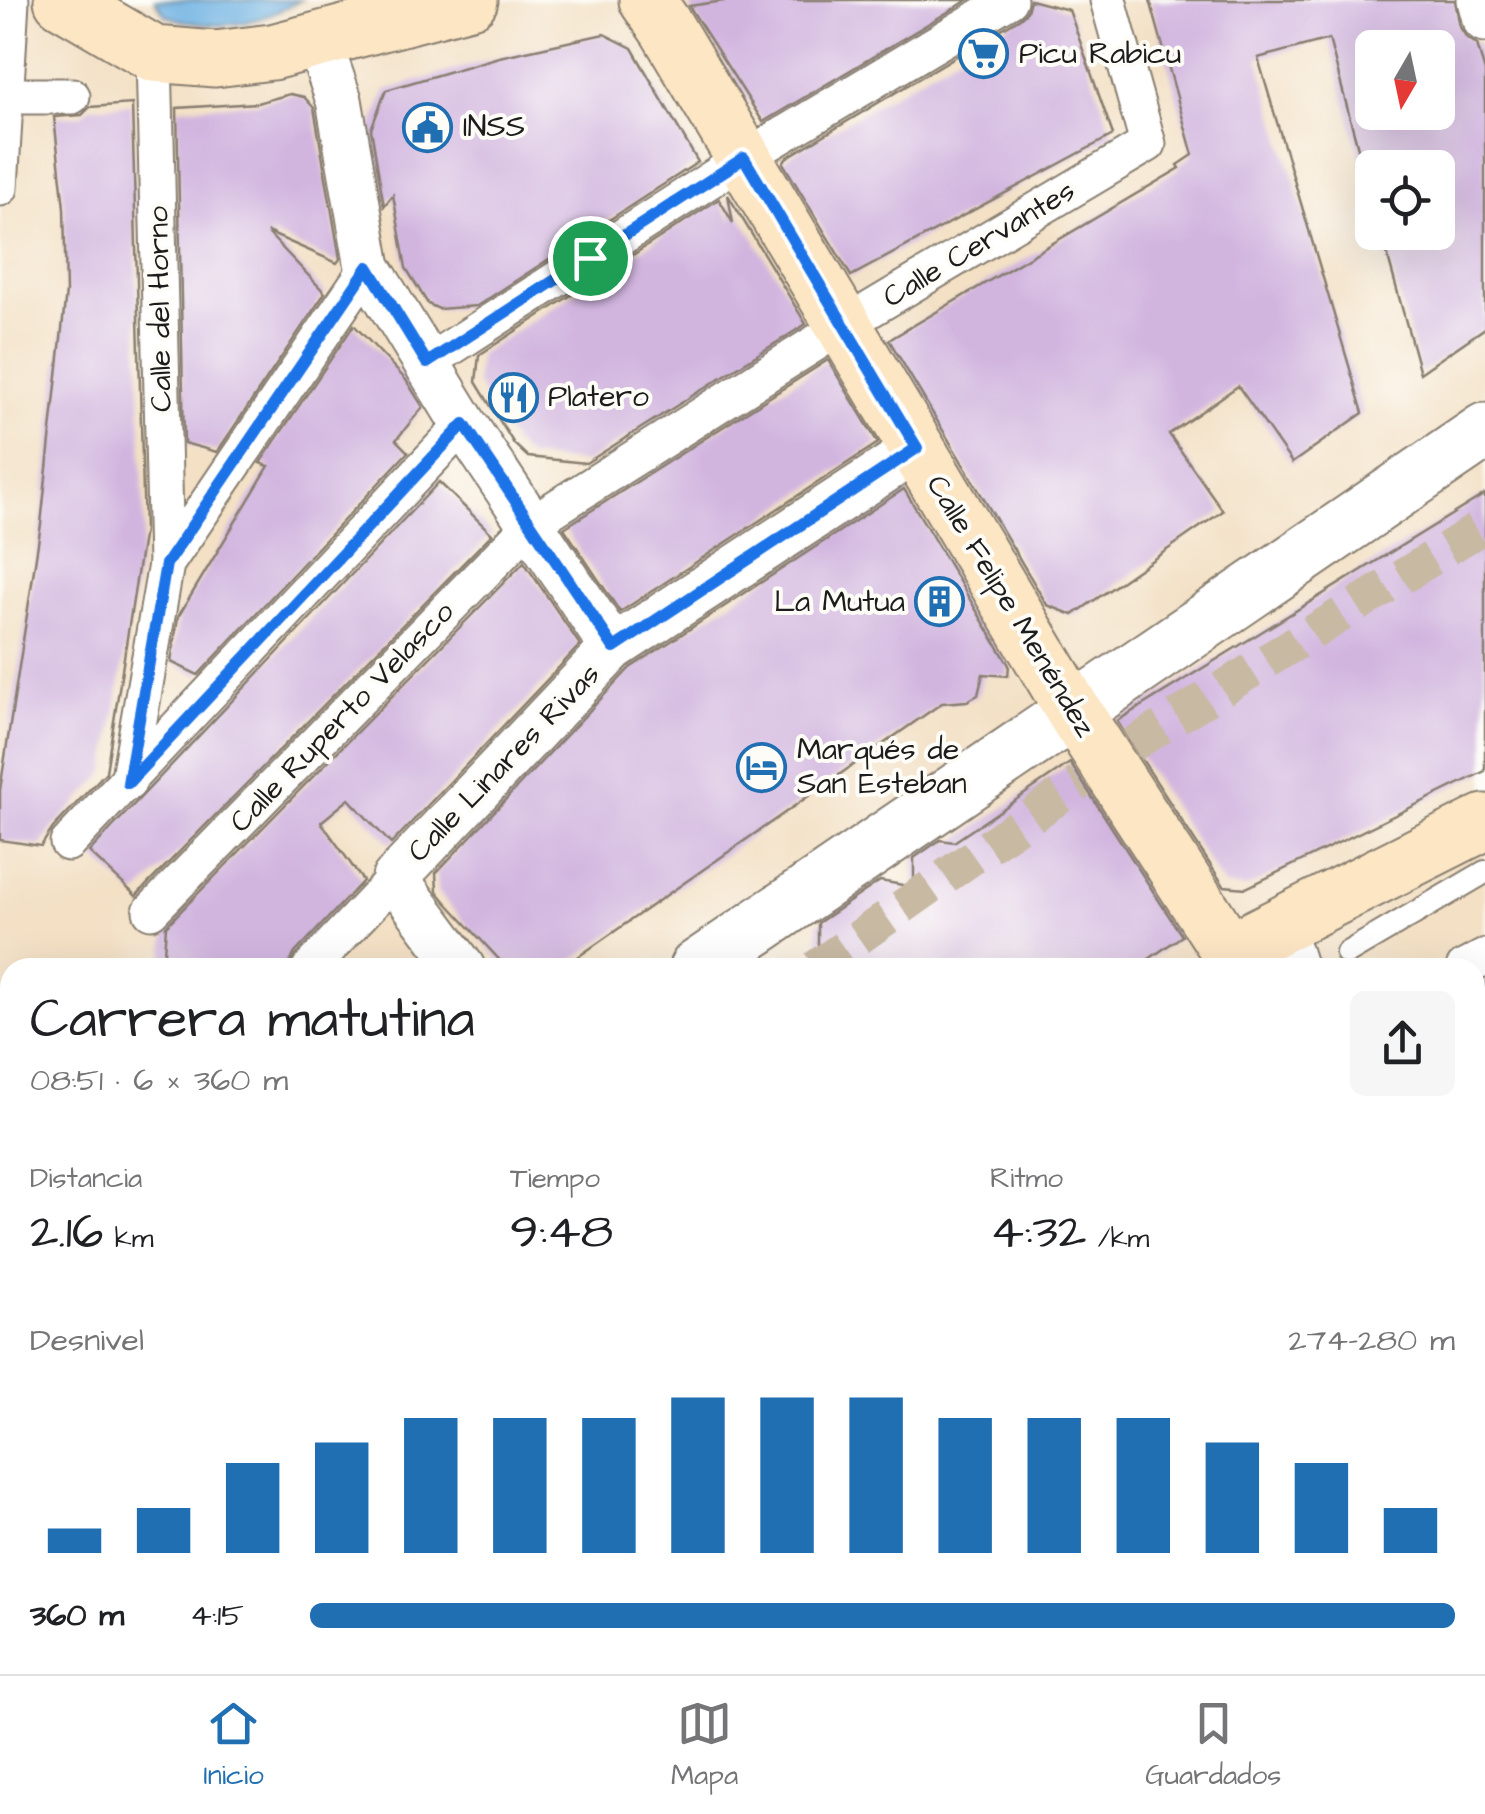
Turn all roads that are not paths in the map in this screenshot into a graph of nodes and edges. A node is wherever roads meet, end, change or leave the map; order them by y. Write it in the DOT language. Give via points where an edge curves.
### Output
graph roads {
  1 [pos="11,0"];
  2 [pos="62,0"];
  3 [pos="470,0"];
  4 [pos="647,0"];
  5 [pos="1008,0"];
  6 [pos="1108,0"];
  7 [pos="1480,0"];
  8 [pos="1485,19"];
  9 [pos="336,26"];
  10 [pos="130,30"];
  11 [pos="6,96"];
  12 [pos="72,96"];
  13 [pos="744,158"];
  14 [pos="0,188"];
  15 [pos="368,267"];
  16 [pos="844,325"];
  17 [pos="427,363"];
  18 [pos="464,424"];
  19 [pos="1485,432"];
  20 [pos="917,448"];
  21 [pos="532,523"];
  22 [pos="166,564"];
  23 [pos="614,648"];
  24 [pos="1074,712"];
  25 [pos="128,783"];
  26 [pos="1485,822"];
  27 [pos="68,842"];
  28 [pos="1485,872"];
  29 [pos="394,878"];
  30 [pos="151,910"];
  31 [pos="1292,945"];
  32 [pos="1346,953"];
  33 [pos="319,958"];
  34 [pos="454,958"];
  35 [pos="712,958"];
  36 [pos="1216,958"];
  37 [pos="1222,958"];
  1 -- 11 [label="street"];
  2 -- 10 [label="main road"];
  3 -- 9 [label="main road"];
  4 -- 13 [label="main road, Calle Felipe Menéndez"];
  5 -- 13 [label="street"];
  6 -- 16 [label="street, Calle Cervantes" via="1148,144"];
  7 -- 8 [label="street"];
  9 -- 10 [label="main road" via="272,52 214,58"];
  9 -- 15 [label="street" via="338,100"];
  10 -- 22 [label="street, Calle del Horno"];
  11 -- 12 [label="street"];
  11 -- 14 [label="street"];
  13 -- 16 [label="main road, Calle Felipe Menéndez"];
  13 -- 17 [label="street"];
  15 -- 17 [label="street"];
  15 -- 22 [label="street"];
  16 -- 20 [label="main road, Calle Felipe Menéndez"];
  16 -- 21 [label="street, Calle Cervantes"];
  17 -- 18 [label="street"];
  18 -- 21 [label="street"];
  18 -- 25 [label="street"];
  19 -- 24 [label="street"];
  20 -- 23 [label="street, Calle Linares Rivas"];
  20 -- 24 [label="main road, Calle Felipe Menéndez"];
  21 -- 23 [label="street"];
  21 -- 30 [label="street, Calle Ruperto Velasco"];
  22 -- 25 [label="street"];
  23 -- 29 [label="street, Calle Linares Rivas"];
  24 -- 35 [label="street"];
  24 -- 36 [label="main road, Calle Felipe Menéndez"];
  25 -- 27 [label="street"];
  26 -- 31 [label="main road"];
  28 -- 32 [label="lane"];
  29 -- 33 [label="street, Calle Linares Rivas"];
  29 -- 34 [label="street"];
  31 -- 37 [label="main road"];
}
